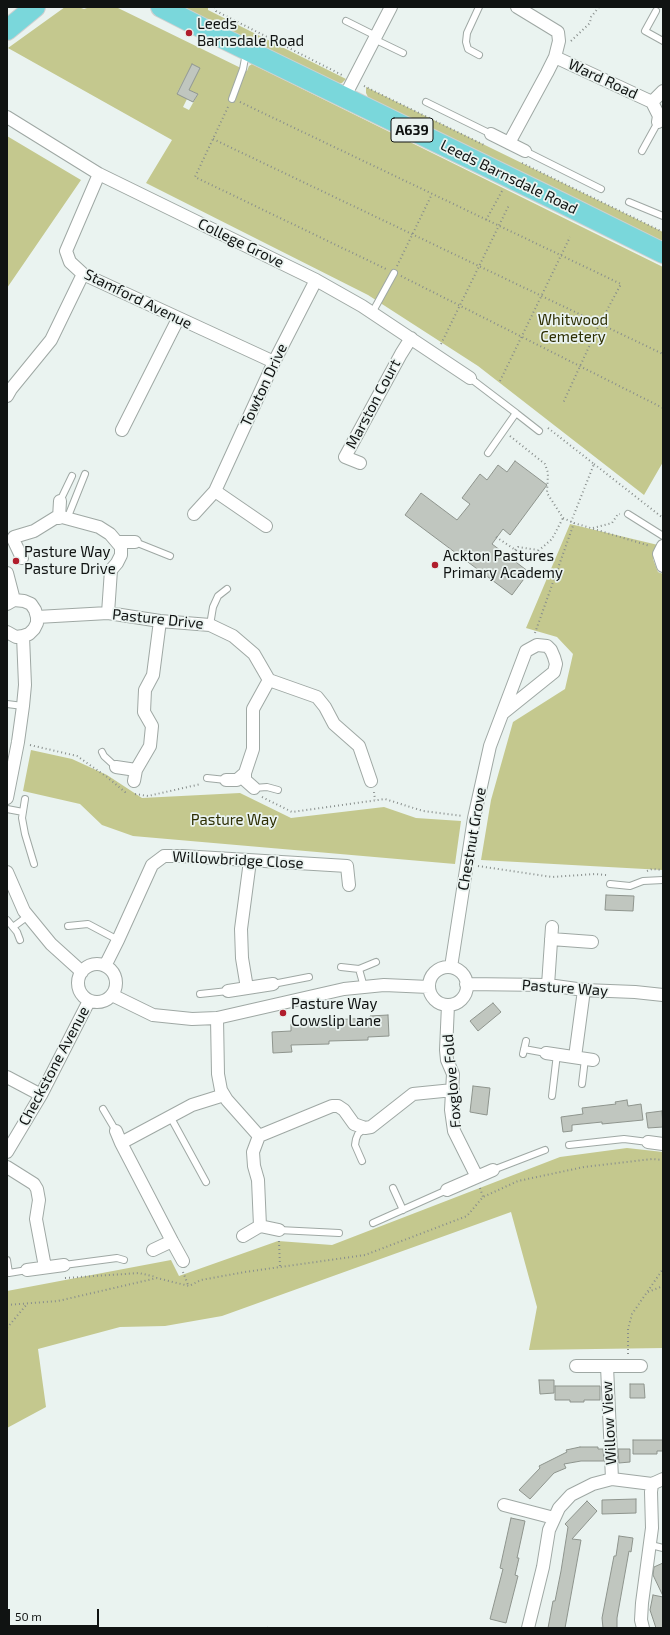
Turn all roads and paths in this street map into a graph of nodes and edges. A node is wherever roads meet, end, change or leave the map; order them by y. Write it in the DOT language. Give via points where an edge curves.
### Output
graph roads {
  1 [pos="161,7"];
  2 [pos="215,7"];
  3 [pos="391,7"];
  4 [pos="479,7"];
  5 [pos="517,7"];
  6 [pos="599,7"];
  7 [pos="32,8"];
  8 [pos="656,11"];
  9 [pos="346,21"];
  10 [pos="7,30"];
  11 [pos="375,38"];
  12 [pos="663,41"];
  13 [pos="247,49"];
  14 [pos="403,53"];
  15 [pos="479,55"];
  16 [pos="559,58"];
  17 [pos="353,80"];
  18 [pos="663,91"];
  19 [pos="344,98"];
  20 [pos="232,99"];
  21 [pos="426,102"];
  22 [pos="652,102"];
  23 [pos="7,117"];
  24 [pos="658,122"];
  25 [pos="492,134"];
  26 [pos="213,139"];
  27 [pos="509,143"];
  28 [pos="486,146"];
  29 [pos="525,151"];
  30 [pos="642,151"];
  31 [pos="515,170"];
  32 [pos="99,174"];
  33 [pos="195,177"];
  34 [pos="601,189"];
  35 [pos="432,194"];
  36 [pos="629,202"];
  37 [pos="509,205"];
  38 [pos="663,216"];
  39 [pos="486,220"];
  40 [pos="499,226"];
  41 [pos="663,232"];
  42 [pos="413,234"];
  43 [pos="570,237"];
  44 [pos="663,253"];
  45 [pos="561,255"];
  46 [pos="479,266"];
  47 [pos="394,273"];
  48 [pos="83,274"];
  49 [pos="316,280"];
  50 [pos="541,295"];
  51 [pos="372,313"];
  52 [pos="178,318"];
  53 [pos="600,323"];
  54 [pos="411,338"];
  55 [pos="438,348"];
  56 [pos="663,354"];
  57 [pos="274,362"];
  58 [pos="581,366"];
  59 [pos="470,378"];
  60 [pos="500,381"];
  61 [pos="7,396"];
  62 [pos="563,403"];
  63 [pos="663,408"];
  64 [pos="516,413"];
  65 [pos="121,431"];
  66 [pos="504,431"];
  67 [pos="539,431"];
  68 [pos="488,453"];
  69 [pos="360,463"];
  70 [pos="594,464"];
  71 [pos="85,474"];
  72 [pos="72,476"];
  73 [pos="215,491"];
  74 [pos="60,501"];
  75 [pos="194,514"];
  76 [pos="628,514"];
  77 [pos="63,518"];
  78 [pos="563,518"];
  79 [pos="663,518"];
  80 [pos="574,523"];
  81 [pos="267,528"];
  82 [pos="592,529"];
  83 [pos="663,536"];
  84 [pos="496,538"];
  85 [pos="117,542"];
  86 [pos="135,542"];
  87 [pos="662,548"];
  88 [pos="515,550"];
  89 [pos="538,550"];
  90 [pos="170,556"];
  91 [pos="22,558"];
  92 [pos="663,566"];
  93 [pos="7,573"];
  94 [pos="226,590"];
  95 [pos="11,602"];
  96 [pos="108,613"];
  97 [pos="37,617"];
  98 [pos="160,621"];
  99 [pos="210,625"];
  100 [pos="7,632"];
  101 [pos="23,636"];
  102 [pos="530,647"];
  103 [pos="269,680"];
  104 [pos="7,704"];
  105 [pos="23,706"];
  106 [pos="503,713"];
  107 [pos="102,752"];
  108 [pos="116,767"];
  109 [pos="245,773"];
  110 [pos="207,778"];
  111 [pos="226,780"];
  112 [pos="372,781"];
  113 [pos="254,788"];
  114 [pos="278,790"];
  115 [pos="7,798"];
  116 [pos="25,799"];
  117 [pos="7,809"];
  118 [pos="23,812"];
  119 [pos="250,861"];
  120 [pos="34,864"];
  121 [pos="467,865"];
  122 [pos="663,870"];
  123 [pos="646,872"];
  124 [pos="8,876"];
  125 [pos="608,876"];
  126 [pos="663,880"];
  127 [pos="610,884"];
  128 [pos="349,885"];
  129 [pos="28,916"];
  130 [pos="7,920"];
  131 [pos="68,926"];
  132 [pos="13,927"];
  133 [pos="552,927"];
  134 [pos="551,939"];
  135 [pos="20,940"];
  136 [pos="118,940"];
  137 [pos="592,942"];
  138 [pos="376,962"];
  139 [pos="105,966"];
  140 [pos="341,967"];
  141 [pos="451,968"];
  142 [pos="359,969"];
  143 [pos="82,972"];
  144 [pos="309,977"];
  145 [pos="273,984"];
  146 [pos="466,984"];
  147 [pos="548,985"];
  148 [pos="429,986"];
  149 [pos="364,987"];
  150 [pos="248,988"];
  151 [pos="584,990"];
  152 [pos="228,991"];
  153 [pos="200,994"];
  154 [pos="112,995"];
  155 [pos="663,995"];
  156 [pos="89,1001"];
  157 [pos="448,1005"];
  158 [pos="217,1018"];
  159 [pos="526,1041"];
  160 [pos="552,1054"];
  161 [pos="584,1059"];
  162 [pos="7,1077"];
  163 [pos="582,1084"];
  164 [pos="453,1090"];
  165 [pos="41,1095"];
  166 [pos="224,1095"];
  167 [pos="552,1096"];
  168 [pos="103,1109"];
  169 [pos="171,1118"];
  170 [pos="365,1128"];
  171 [pos="116,1131"];
  172 [pos="259,1136"];
  173 [pos="648,1142"];
  174 [pos="121,1143"];
  175 [pos="663,1144"];
  176 [pos="569,1145"];
  177 [pos="545,1150"];
  178 [pos="7,1152"];
  179 [pos="362,1161"];
  180 [pos="7,1167"];
  181 [pos="493,1170"];
  182 [pos="476,1177"];
  183 [pos="206,1182"];
  184 [pos="393,1188"];
  185 [pos="446,1190"];
  186 [pos="403,1210"];
  187 [pos="373,1223"];
  188 [pos="260,1226"];
  189 [pos="279,1230"];
  190 [pos="339,1233"];
  191 [pos="243,1236"];
  192 [pos="172,1241"];
  193 [pos="153,1250"];
  194 [pos="7,1260"];
  195 [pos="124,1260"];
  196 [pos="183,1261"];
  197 [pos="64,1265"];
  198 [pos="47,1267"];
  199 [pos="280,1267"];
  200 [pos="663,1269"];
  201 [pos="27,1270"];
  202 [pos="157,1278"];
  203 [pos="663,1286"];
  204 [pos="647,1293"];
  205 [pos="28,1304"];
  206 [pos="7,1328"];
  207 [pos="576,1366"];
  208 [pos="607,1366"];
  209 [pos="628,1366"];
  210 [pos="641,1366"];
  211 [pos="612,1480"];
  212 [pos="658,1481"];
  213 [pos="504,1505"];
  214 [pos="554,1518"];
  215 [pos="657,1547"];
  216 [pos="528,1628"];
  217 [pos="643,1628"];
  1 -- 13 [label="main road, Leeds Barnsdale Road / A639"];
  2 -- 17 [label="path" via="216,11"];
  3 -- 11 [label="street"];
  4 -- 15 [label="lane" via="466,33 466,42 468,49"];
  5 -- 16 [label="street, Ward Road" via="543,17 558,32"];
  6 -- 16 [label="path" via="591,17 590,23 571,41"];
  7 -- 10 [label="main road"];
  8 -- 12 [label="lane" via="645,31"];
  9 -- 11 [label="lane"];
  11 -- 14 [label="lane"];
  11 -- 17 [label="street"];
  13 -- 19 [label="main road, Leeds Barnsdale Road / A639"];
  13 -- 20 [label="lane"];
  16 -- 22 [label="street, Ward Road"];
  16 -- 27 [label="street, Ward Road" via="546,73"];
  17 -- 19 [label="street"];
  17 -- 28 [label="path"];
  18 -- 22 [label="street, Ward Road"];
  19 -- 31 [label="main road, Leeds Barnsdale Road / A639"];
  20 -- 26 [label="path"];
  20 -- 35 [label="path"];
  21 -- 25 [label="lane"];
  22 -- 24 [label="street, Ward Road" via="659,116"];
  23 -- 32 [label="street, College Grove"];
  24 -- 30 [label="lane"];
  25 -- 27 [label="street"];
  26 -- 33 [label="path"];
  26 -- 42 [label="path"];
  27 -- 29 [label="street"];
  29 -- 34 [label="lane"];
  31 -- 39 [label="path"];
  31 -- 41 [label="path"];
  31 -- 44 [label="main road, Leeds Barnsdale Road / A639"];
  32 -- 48 [label="street, Stamford Avenue" via="66,250 70,262"];
  32 -- 49 [label="street, College Grove"];
  35 -- 39 [label="path"];
  35 -- 42 [label="path"];
  36 -- 38 [label="lane"];
  37 -- 40 [label="path"];
  39 -- 40 [label="path"];
  40 -- 45 [label="path"];
  40 -- 46 [label="path"];
  42 -- 46 [label="path"];
  42 -- 47 [label="path"];
  43 -- 45 [label="path"];
  45 -- 50 [label="path"];
  45 -- 53 [label="path" via="621,284"];
  46 -- 50 [label="path"];
  46 -- 55 [label="path"];
  47 -- 51 [label="lane"];
  48 -- 52 [label="street, Stamford Avenue"];
  48 -- 61 [label="street" via="51,340"];
  49 -- 51 [label="street, College Grove"];
  49 -- 57 [label="street, Towton Drive"];
  50 -- 53 [label="path"];
  50 -- 60 [label="path"];
  51 -- 54 [label="street, College Grove"];
  52 -- 57 [label="street, Stamford Avenue"];
  52 -- 65 [label="street"];
  53 -- 56 [label="path"];
  53 -- 58 [label="path"];
  54 -- 59 [label="street, College Grove"];
  54 -- 69 [label="street, Marston Court" via="345,457"];
  57 -- 73 [label="street, Towton Drive"];
  58 -- 62 [label="path"];
  58 -- 63 [label="path"];
  59 -- 64 [label="lane"];
  64 -- 66 [label="lane"];
  64 -- 67 [label="lane"];
  66 -- 68 [label="lane"];
  66 -- 78 [label="path" via="545,464 548,473 548,493"];
  70 -- 79 [label="path"];
  71 -- 77 [label="lane"];
  72 -- 74 [label="lane"];
  73 -- 75 [label="street, Towton Drive"];
  73 -- 81 [label="street"];
  74 -- 77 [label="street"];
  76 -- 82 [label="path" via="618,514 612,523"];
  76 -- 83 [label="lane"];
  77 -- 85 [label="street" via="99,526"];
  77 -- 91 [label="street" via="55,518 34,531 14,537"];
  78 -- 80 [label="path"];
  78 -- 89 [label="path" via="552,539"];
  80 -- 82 [label="path"];
  80 -- 102 [label="path"];
  82 -- 87 [label="path"];
  84 -- 88 [label="path"];
  85 -- 86 [label="street"];
  85 -- 96 [label="street" via="121,555 111,570"];
  86 -- 90 [label="lane"];
  87 -- 92 [label="street" via="659,554"];
  88 -- 89 [label="path" via="518,547"];
  88 -- 89 [label="path" via="529,559"];
  93 -- 95 [label="street"];
  94 -- 99 [label="lane" via="216,594"];
  95 -- 97 [label="street" via="24,601 30,604"];
  96 -- 97 [label="street, Pasture Drive"];
  96 -- 98 [label="street, Pasture Drive"];
  97 -- 101 [label="street" via="34,629"];
  98 -- 99 [label="street, Pasture Drive"];
  98 -- 108 [label="street" via="153,675 145,690 144,712 152,726 150,746 135,776"];
  99 -- 103 [label="street, Pasture Drive" via="233,636 254,654"];
  100 -- 101 [label="street" via="16,637"];
  101 -- 105 [label="street"];
  102 -- 106 [label="street, Chestnut Grove" via="526,651"];
  102 -- 106 [label="street, Chestnut Grove" via="543,644 552,650 556,664 554,672"];
  103 -- 109 [label="street" via="253,709 253,748"];
  103 -- 112 [label="street" via="317,696 334,724 359,746"];
  104 -- 105 [label="lane"];
  105 -- 115 [label="street"];
  106 -- 121 [label="street, Chestnut Grove" via="490,746 474,818"];
  107 -- 108 [label="lane"];
  109 -- 111 [label="street" via="237,780"];
  109 -- 113 [label="street" via="245,780"];
  110 -- 111 [label="lane"];
  113 -- 114 [label="lane" via="267,787"];
  116 -- 118 [label="lane"];
  117 -- 118 [label="lane"];
  118 -- 120 [label="lane" via="25,834"];
  119 -- 128 [label="street, Willowbridge Close" via="347,866"];
  119 -- 136 [label="street, Willowbridge Close" via="164,856 152,865"];
  119 -- 150 [label="street" via="241,930 242,958"];
  121 -- 125 [label="path" via="552,877 595,874"];
  121 -- 141 [label="street, Chestnut Grove"];
  122 -- 123 [label="path" via="652,869"];
  124 -- 129 [label="street"];
  126 -- 127 [label="lane" via="643,881 630,886"];
  129 -- 132 [label="lane"];
  129 -- 143 [label="street" via="51,944"];
  130 -- 132 [label="lane"];
  131 -- 136 [label="lane" via="88,924"];
  132 -- 135 [label="lane"];
  133 -- 134 [label="street"];
  134 -- 137 [label="street"];
  134 -- 147 [label="street"];
  136 -- 139 [label="street, Willowbridge Close"];
  138 -- 142 [label="lane"];
  139 -- 143 [label="street" via="90,966"];
  139 -- 154 [label="street" via="115,979 116,985"];
  140 -- 142 [label="lane"];
  141 -- 146 [label="street" via="462,973"];
  141 -- 148 [label="street" via="435,972"];
  142 -- 149 [label="lane"];
  143 -- 156 [label="street" via="78,988"];
  144 -- 145 [label="lane"];
  145 -- 150 [label="street"];
  146 -- 147 [label="street, Pasture Way"];
  146 -- 157 [label="street" via="460,1000"];
  147 -- 151 [label="street, Pasture Way"];
  148 -- 149 [label="street"];
  148 -- 157 [label="street" via="432,998"];
  149 -- 158 [label="street" via="344,989"];
  150 -- 152 [label="street"];
  151 -- 155 [label="street, Pasture Way"];
  151 -- 161 [label="street"];
  152 -- 153 [label="lane"];
  154 -- 156 [label="street" via="101,1002"];
  154 -- 158 [label="street" via="153,1015 192,1019"];
  156 -- 165 [label="street, Checkstone Avenue"];
  157 -- 164 [label="street, Foxglove Fold" via="446,1050 453,1074"];
  158 -- 166 [label="street" via="218,1074"];
  159 -- 160 [label="lane" via="524,1051"];
  160 -- 161 [label="street"];
  160 -- 167 [label="lane"];
  161 -- 163 [label="lane"];
  162 -- 165 [label="street"];
  164 -- 170 [label="street" via="413,1094 370,1127"];
  164 -- 182 [label="street, Foxglove Fold" via="451,1110 454,1131"];
  165 -- 178 [label="street, Checkstone Avenue"];
  166 -- 169 [label="street" via="197,1104"];
  166 -- 172 [label="street"];
  168 -- 171 [label="lane"];
  169 -- 174 [label="street"];
  169 -- 183 [label="lane"];
  170 -- 172 [label="street" via="354,1124 338,1106 332,1106"];
  170 -- 179 [label="lane" via="358,1134 355,1145"];
  171 -- 174 [label="street"];
  172 -- 188 [label="street" via="253,1152 258,1180"];
  173 -- 175 [label="street"];
  173 -- 176 [label="lane" via="624,1139"];
  174 -- 192 [label="street"];
  177 -- 181 [label="lane"];
  180 -- 198 [label="street" via="34,1184 37,1189 39,1200 36,1219"];
  181 -- 182 [label="street"];
  182 -- 185 [label="street"];
  184 -- 186 [label="lane"];
  185 -- 186 [label="lane"];
  186 -- 187 [label="lane"];
  188 -- 189 [label="street"];
  188 -- 191 [label="street"];
  189 -- 190 [label="lane"];
  189 -- 199 [label="path"];
  192 -- 193 [label="street"];
  192 -- 196 [label="street"];
  194 -- 201 [label="lane" via="9,1273"];
  195 -- 197 [label="lane" via="117,1258"];
  197 -- 198 [label="street"];
  198 -- 201 [label="street"];
  198 -- 202 [label="path" via="58,1278 139,1273"];
  200 -- 204 [label="path"];
  203 -- 204 [label="path"];
  204 -- 209 [label="path" via="632,1314 628,1329"];
  205 -- 206 [label="path"];
  207 -- 208 [label="street, Willow View"];
  208 -- 209 [label="street, Willow View"];
  208 -- 211 [label="street, Willow View"];
  209 -- 210 [label="street, Willow View"];
  211 -- 212 [label="street"];
  211 -- 214 [label="street" via="593,1484 571,1494"];
  212 -- 215 [label="street" via="650,1492 652,1528"];
  213 -- 214 [label="street"];
  214 -- 216 [label="street" via="549,1530"];
  215 -- 217 [label="street" via="642,1603"];
}
